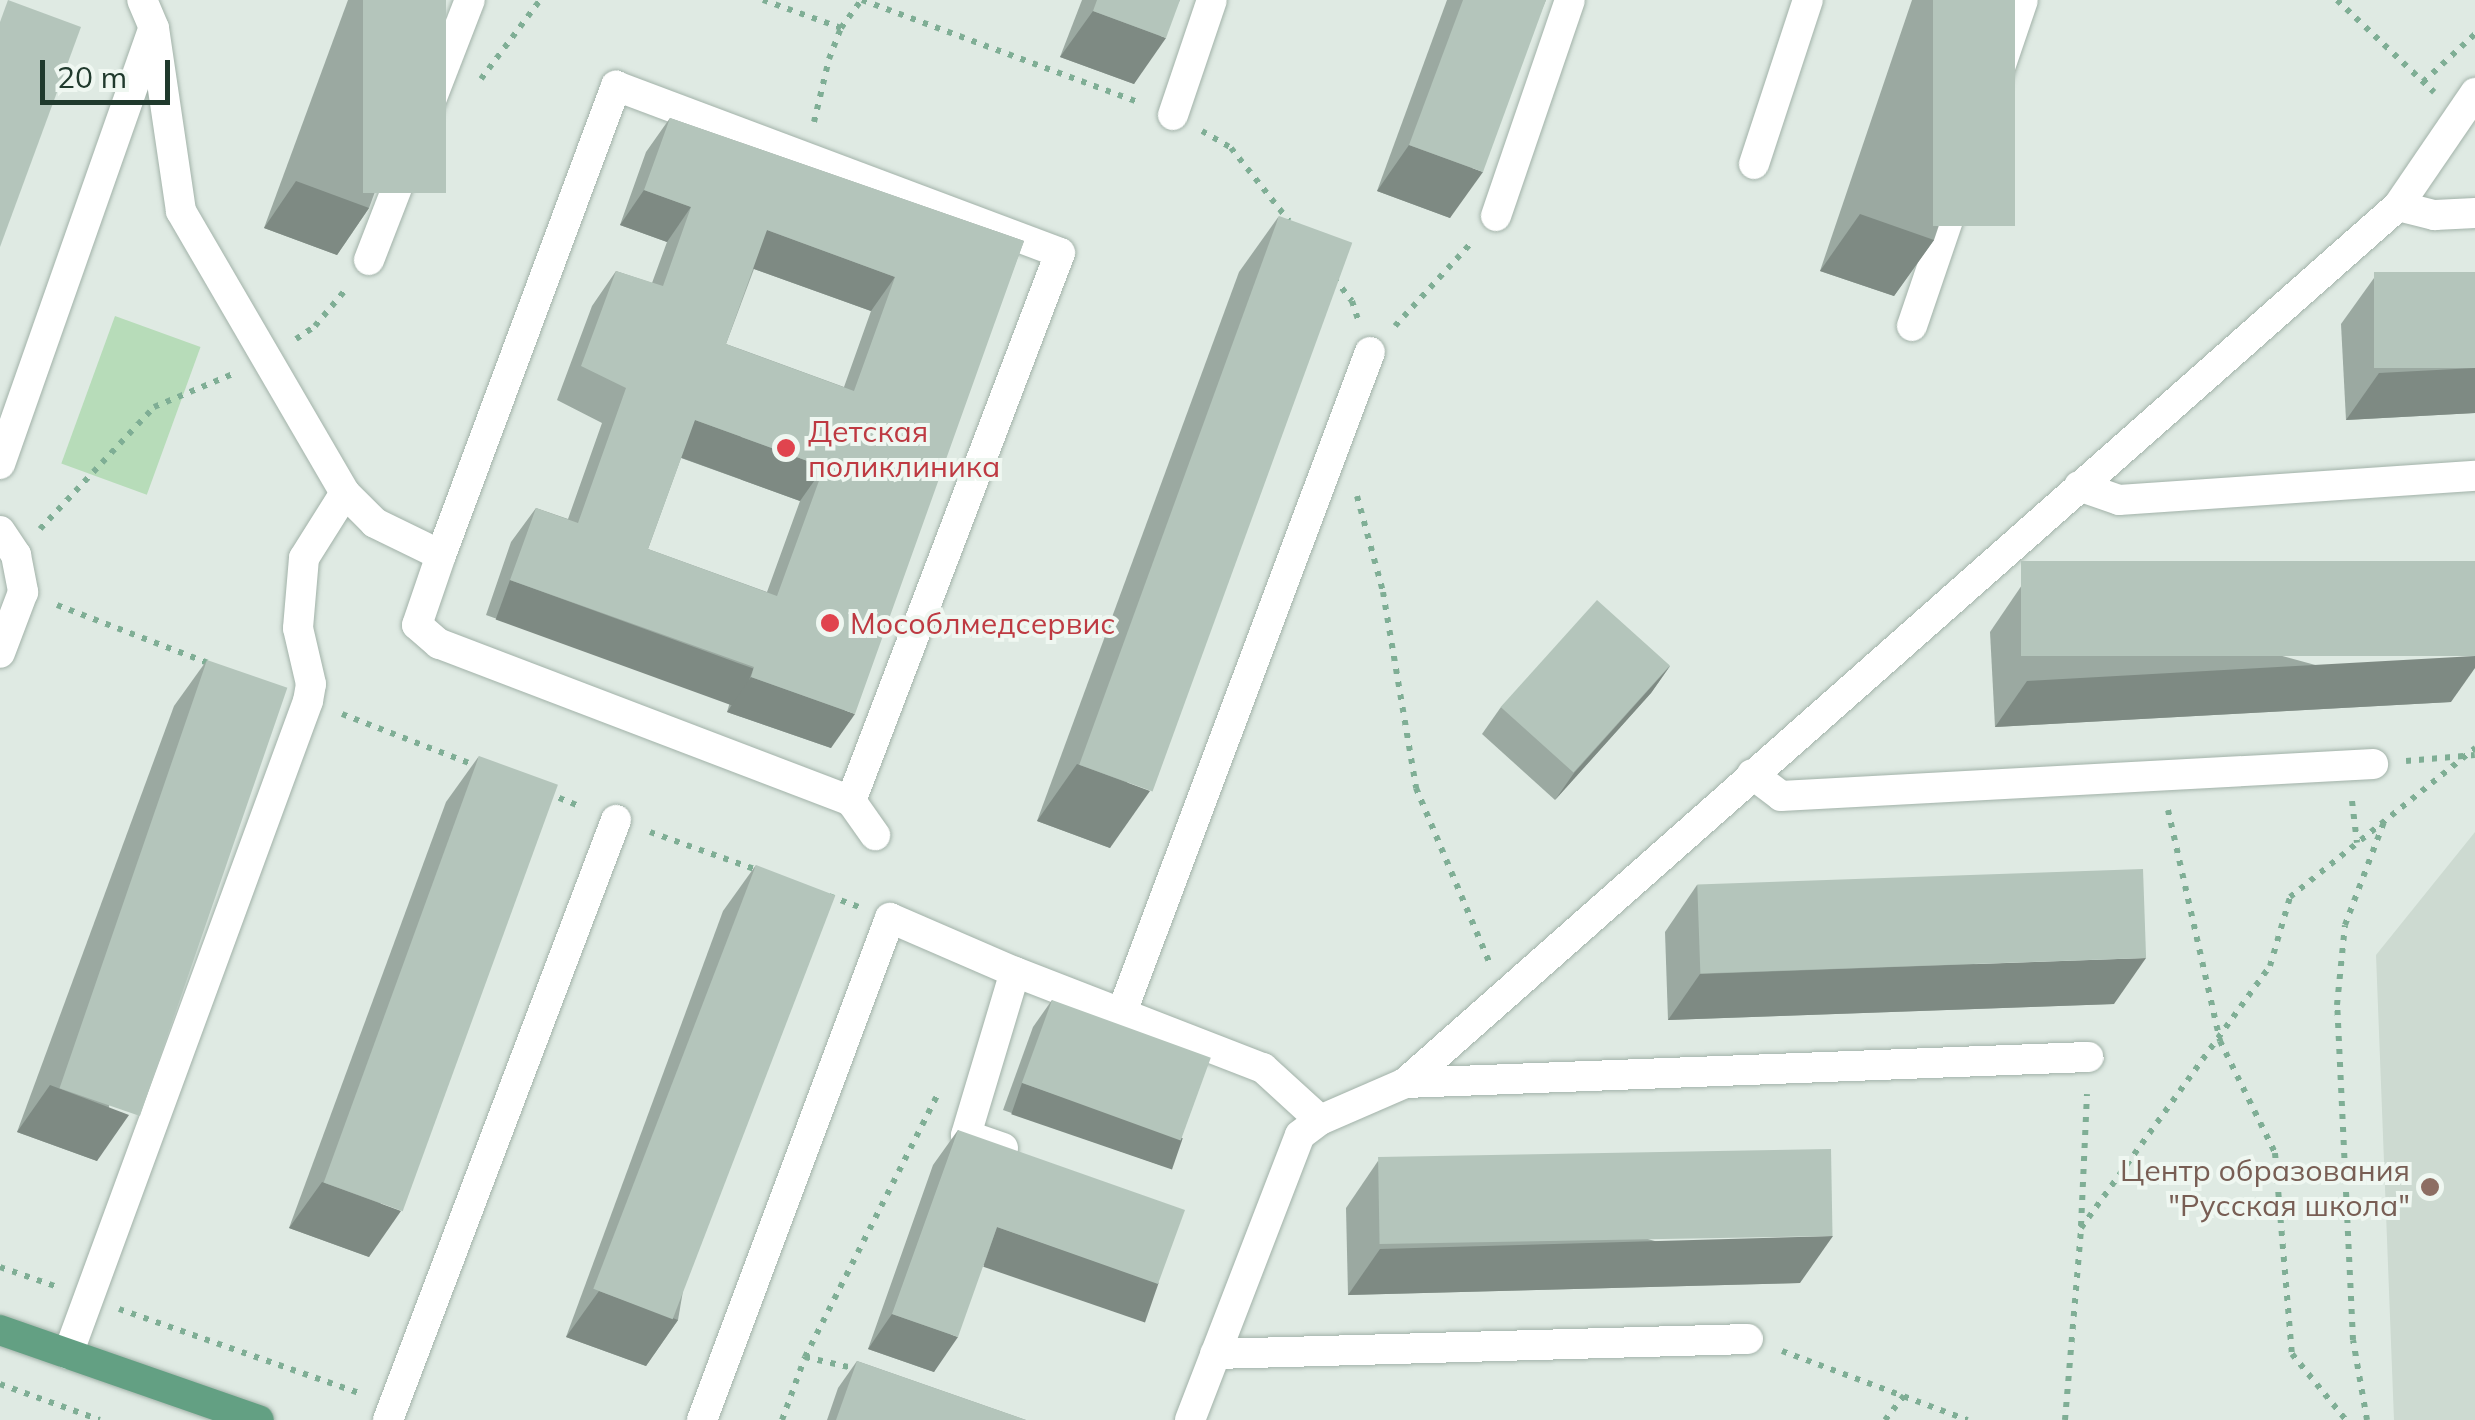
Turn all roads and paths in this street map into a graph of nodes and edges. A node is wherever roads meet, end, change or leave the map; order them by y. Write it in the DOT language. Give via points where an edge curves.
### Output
graph roads {
  1 [pos="470,0"];
  2 [pos="763,0"];
  3 [pos="861,0"];
  4 [pos="1212,0"];
  5 [pos="1570,0"];
  6 [pos="1808,0"];
  7 [pos="2022,0"];
  8 [pos="2337,0"];
  9 [pos="148,14"];
  10 [pos="842,28"];
  11 [pos="2475,34"];
  12 [pos="2423,82"];
  13 [pos="2467,105"];
  14 [pos="1173,115"];
  15 [pos="806,157"];
  16 [pos="1754,164"];
  17 [pos="2398,206"];
  18 [pos="2475,213"];
  19 [pos="1496,216"];
  20 [pos="370,260"];
  21 [pos="1912,326"];
  22 [pos="1370,352"];
  23 [pos="265,360"];
  24 [pos="1340,433"];
  25 [pos="0,464"];
  26 [pos="2475,476"];
  27 [pos="2079,486"];
  28 [pos="345,493"];
  29 [pos="8,543"];
  30 [pos="441,555"];
  31 [pos="23,592"];
  32 [pos="0,653"];
  33 [pos="219,667"];
  34 [pos="308,701"];
  35 [pos="2472,753"];
  36 [pos="2373,764"];
  37 [pos="490,771"];
  38 [pos="1752,774"];
  39 [pos="2161,776"];
  40 [pos="544,792"];
  41 [pos="851,801"];
  42 [pos="616,820"];
  43 [pos="2385,820"];
  44 [pos="874,835"];
  45 [pos="762,872"];
  46 [pos="818,892"];
  47 [pos="890,918"];
  48 [pos="1015,972"];
  49 [pos="1503,996"];
  50 [pos="1122,1012"];
  51 [pos="2220,1041"];
  52 [pos="2089,1057"];
  53 [pos="986,1064"];
  54 [pos="1405,1083"];
  55 [pos="1320,1120"];
  56 [pos="1037,1160"];
  57 [pos="2081,1228"];
  58 [pos="0,1267"];
  59 [pos="87,1298"];
  60 [pos="0,1330"];
  61 [pos="1748,1339"];
  62 [pos="68,1354"];
  63 [pos="1215,1354"];
  64 [pos="804,1357"];
  65 [pos="862,1370"];
  66 [pos="0,1384"];
  67 [pos="1904,1396"];
  68 [pos="391,1413"];
  69 [pos="100,1420"];
  70 [pos="259,1420"];
  71 [pos="702,1420"];
  72 [pos="782,1420"];
  73 [pos="1190,1420"];
  74 [pos="1885,1420"];
  75 [pos="1968,1420"];
  76 [pos="2064,1420"];
  77 [pos="2346,1420"];
  78 [pos="2368,1420"];
  1 -- 20 [label="lane"];
  2 -- 10 [label="path"];
  3 -- 10 [label="path"];
  4 -- 14 [label="lane"];
  5 -- 19 [label="lane"];
  6 -- 16 [label="lane"];
  7 -- 21 [label="lane"];
  8 -- 12 [label="path"];
  9 -- 23 [label="lane" via="181,211"];
  9 -- 25 [label="lane"];
  10 -- 15 [label="path" via="828,59"];
  11 -- 12 [label="path"];
  12 -- 13 [label="path"];
  13 -- 17 [label="lane"];
  15 -- 30 [label="lane" via="616,86"];
  15 -- 41 [label="lane" via="1060,252"];
  17 -- 18 [label="lane" via="2435,215"];
  17 -- 27 [label="lane"];
  19 -- 22 [label="path"];
  20 -- 23 [label="path" via="315,326"];
  22 -- 24 [label="lane"];
  23 -- 28 [label="lane"];
  23 -- 29 [label="path" via="154,406"];
  24 -- 49 [label="path" via="1383,592 1416,788"];
  24 -- 50 [label="lane"];
  26 -- 27 [label="lane" via="2119,500"];
  27 -- 38 [label="lane"];
  28 -- 30 [label="lane" via="375,523"];
  28 -- 34 [label="lane" via="304,558 298,628 311,684"];
  29 -- 31 [label="lane"];
  30 -- 41 [label="lane" via="418,624 439,644"];
  31 -- 32 [label="lane"];
  31 -- 33 [label="path"];
  34 -- 37 [label="path"];
  34 -- 59 [label="lane"];
  35 -- 36 [label="path"];
  35 -- 43 [label="path"];
  36 -- 39 [label="lane"];
  38 -- 39 [label="lane" via="1780,796"];
  38 -- 49 [label="lane"];
  39 -- 51 [label="path"];
  40 -- 42 [label="path"];
  41 -- 44 [label="lane"];
  42 -- 45 [label="path"];
  42 -- 68 [label="lane"];
  43 -- 51 [label="path" via="2290,897 2270,966"];
  43 -- 78 [label="path" via="2346,925 2337,1005 2353,1340"];
  46 -- 47 [label="path"];
  47 -- 48 [label="lane"];
  47 -- 71 [label="lane"];
  48 -- 50 [label="lane"];
  48 -- 53 [label="lane"];
  49 -- 54 [label="lane"];
  50 -- 55 [label="lane" via="1263,1068"];
  51 -- 57 [label="path"];
  51 -- 77 [label="path" via="2275,1152 2292,1354"];
  52 -- 54 [label="lane"];
  52 -- 57 [label="path"];
  53 -- 56 [label="lane" via="966,1135"];
  53 -- 64 [label="path" via="950,1070"];
  54 -- 55 [label="lane"];
  55 -- 63 [label="lane" via="1300,1135"];
  57 -- 76 [label="path"];
  58 -- 59 [label="path"];
  59 -- 62 [label="lane"];
  59 -- 68 [label="path"];
  60 -- 62 [label="main road"];
  61 -- 63 [label="lane"];
  61 -- 67 [label="path"];
  62 -- 70 [label="main road"];
  63 -- 73 [label="lane"];
  64 -- 65 [label="path"];
  64 -- 72 [label="path"];
  66 -- 69 [label="path"];
  67 -- 74 [label="path"];
  67 -- 75 [label="path"];
}
